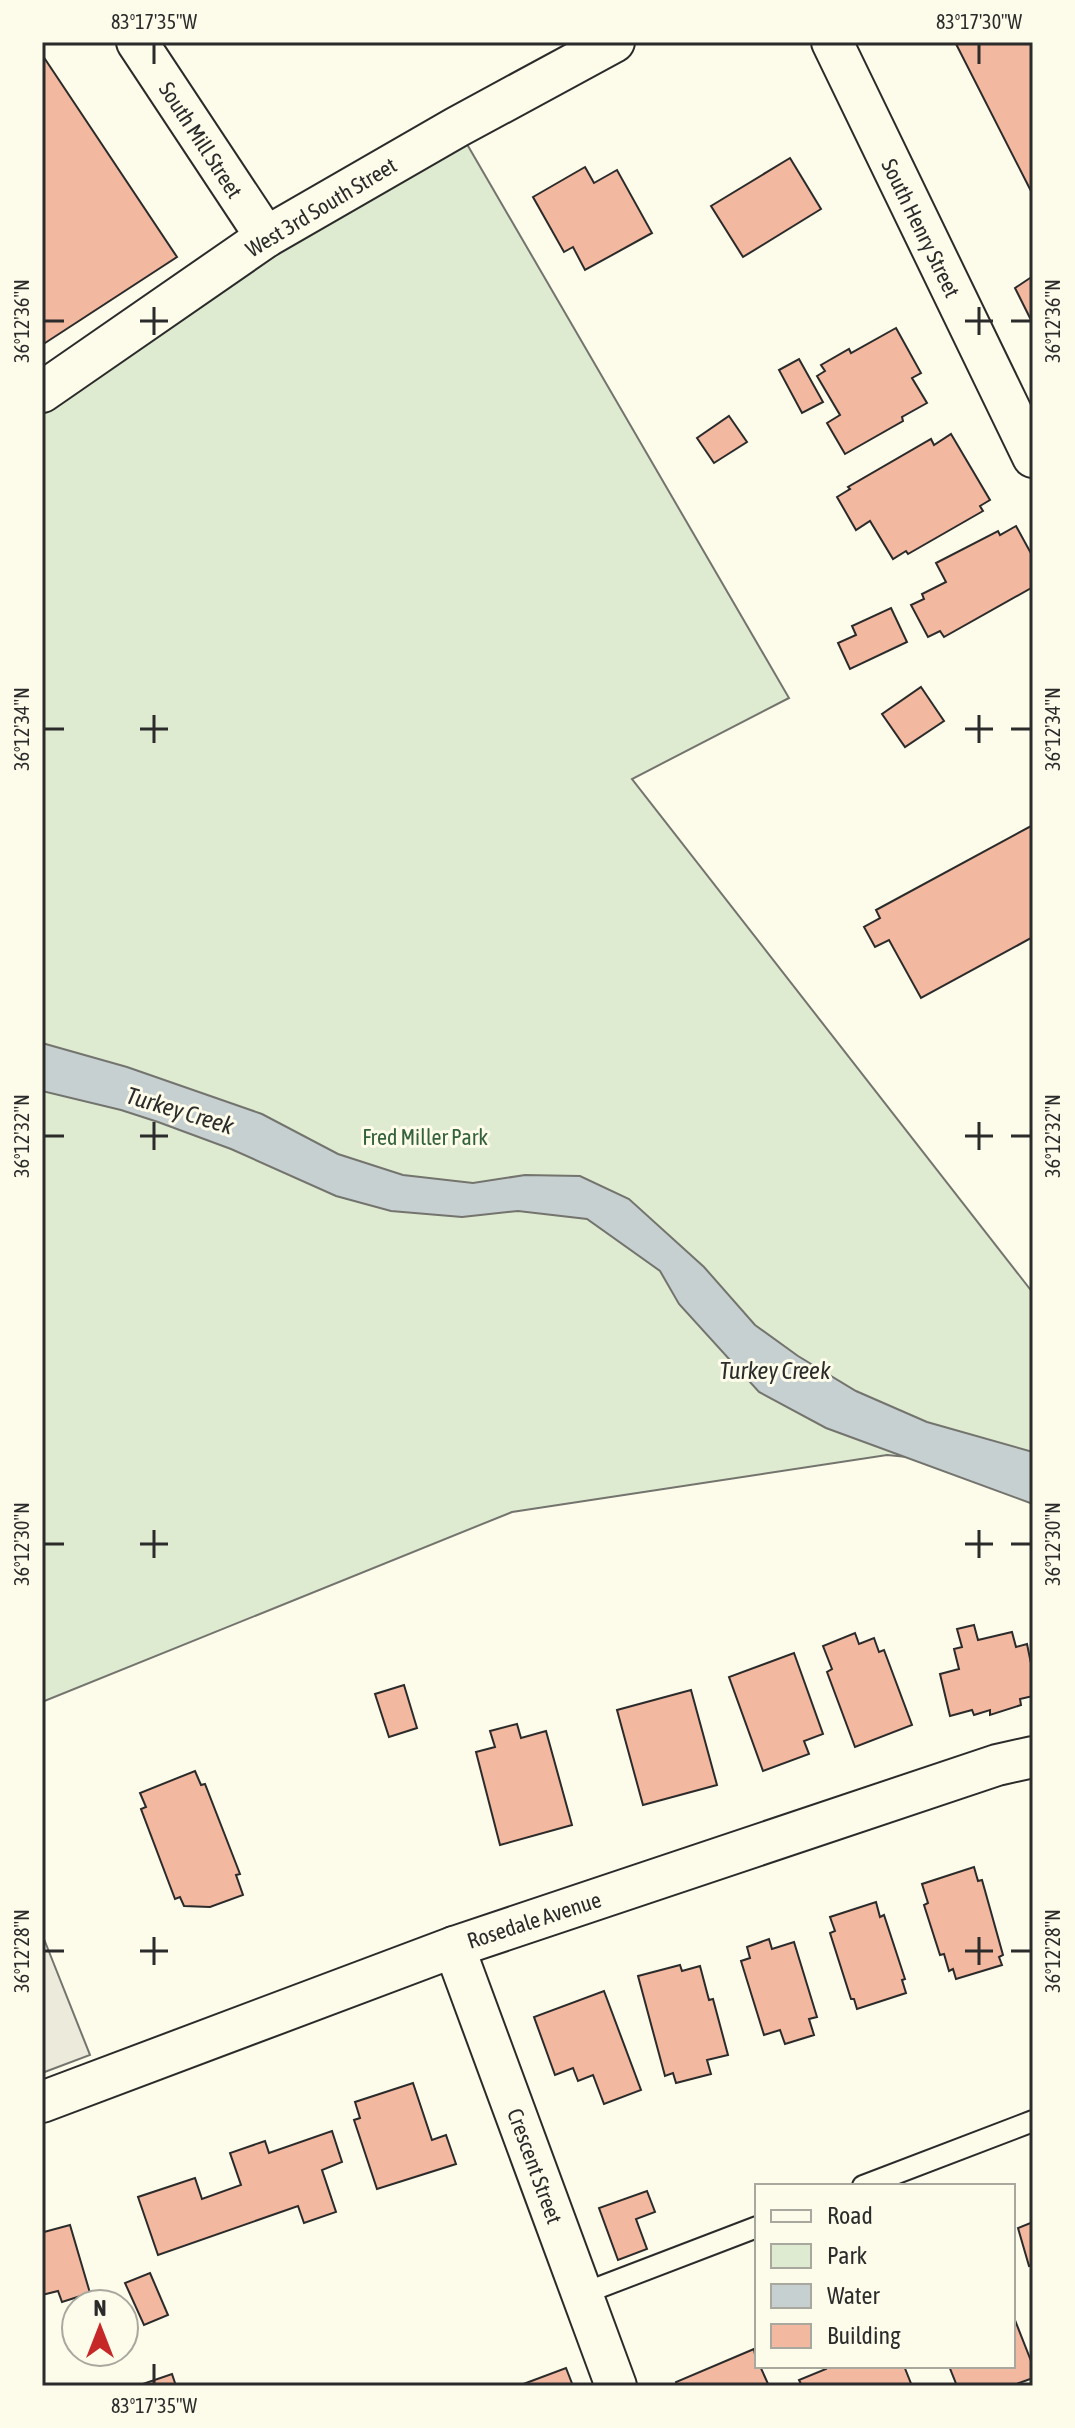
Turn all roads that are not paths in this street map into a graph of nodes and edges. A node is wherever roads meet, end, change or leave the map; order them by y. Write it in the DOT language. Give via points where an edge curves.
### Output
graph roads {
  1 [pos="137,42"];
  2 [pos="614,42"];
  3 [pos="832,42"];
  4 [pos="266,237"];
  5 [pos="42,392"];
  6 [pos="1033,457"];
  7 [pos="1033,1757"];
  8 [pos="454,1947"];
  9 [pos="42,2102"];
  10 [pos="1033,2121"];
  11 [pos="868,2184"];
  12 [pos="755,2228"];
  13 [pos="582,2294"];
  14 [pos="616,2386"];
  1 -- 4 [label="street, South Mill Street"];
  2 -- 4 [label="street, West 3rd South Street"];
  3 -- 6 [label="street, South Henry Street"];
  4 -- 5 [label="street, West 3rd South Street"];
  7 -- 8 [label="street, Rosedale Avenue"];
  8 -- 9 [label="street, Rosedale Avenue"];
  8 -- 13 [label="street, Crescent Street"];
  10 -- 11 [label="lane"];
  12 -- 13 [label="lane"];
  13 -- 14 [label="street, Crescent Street"];
}
